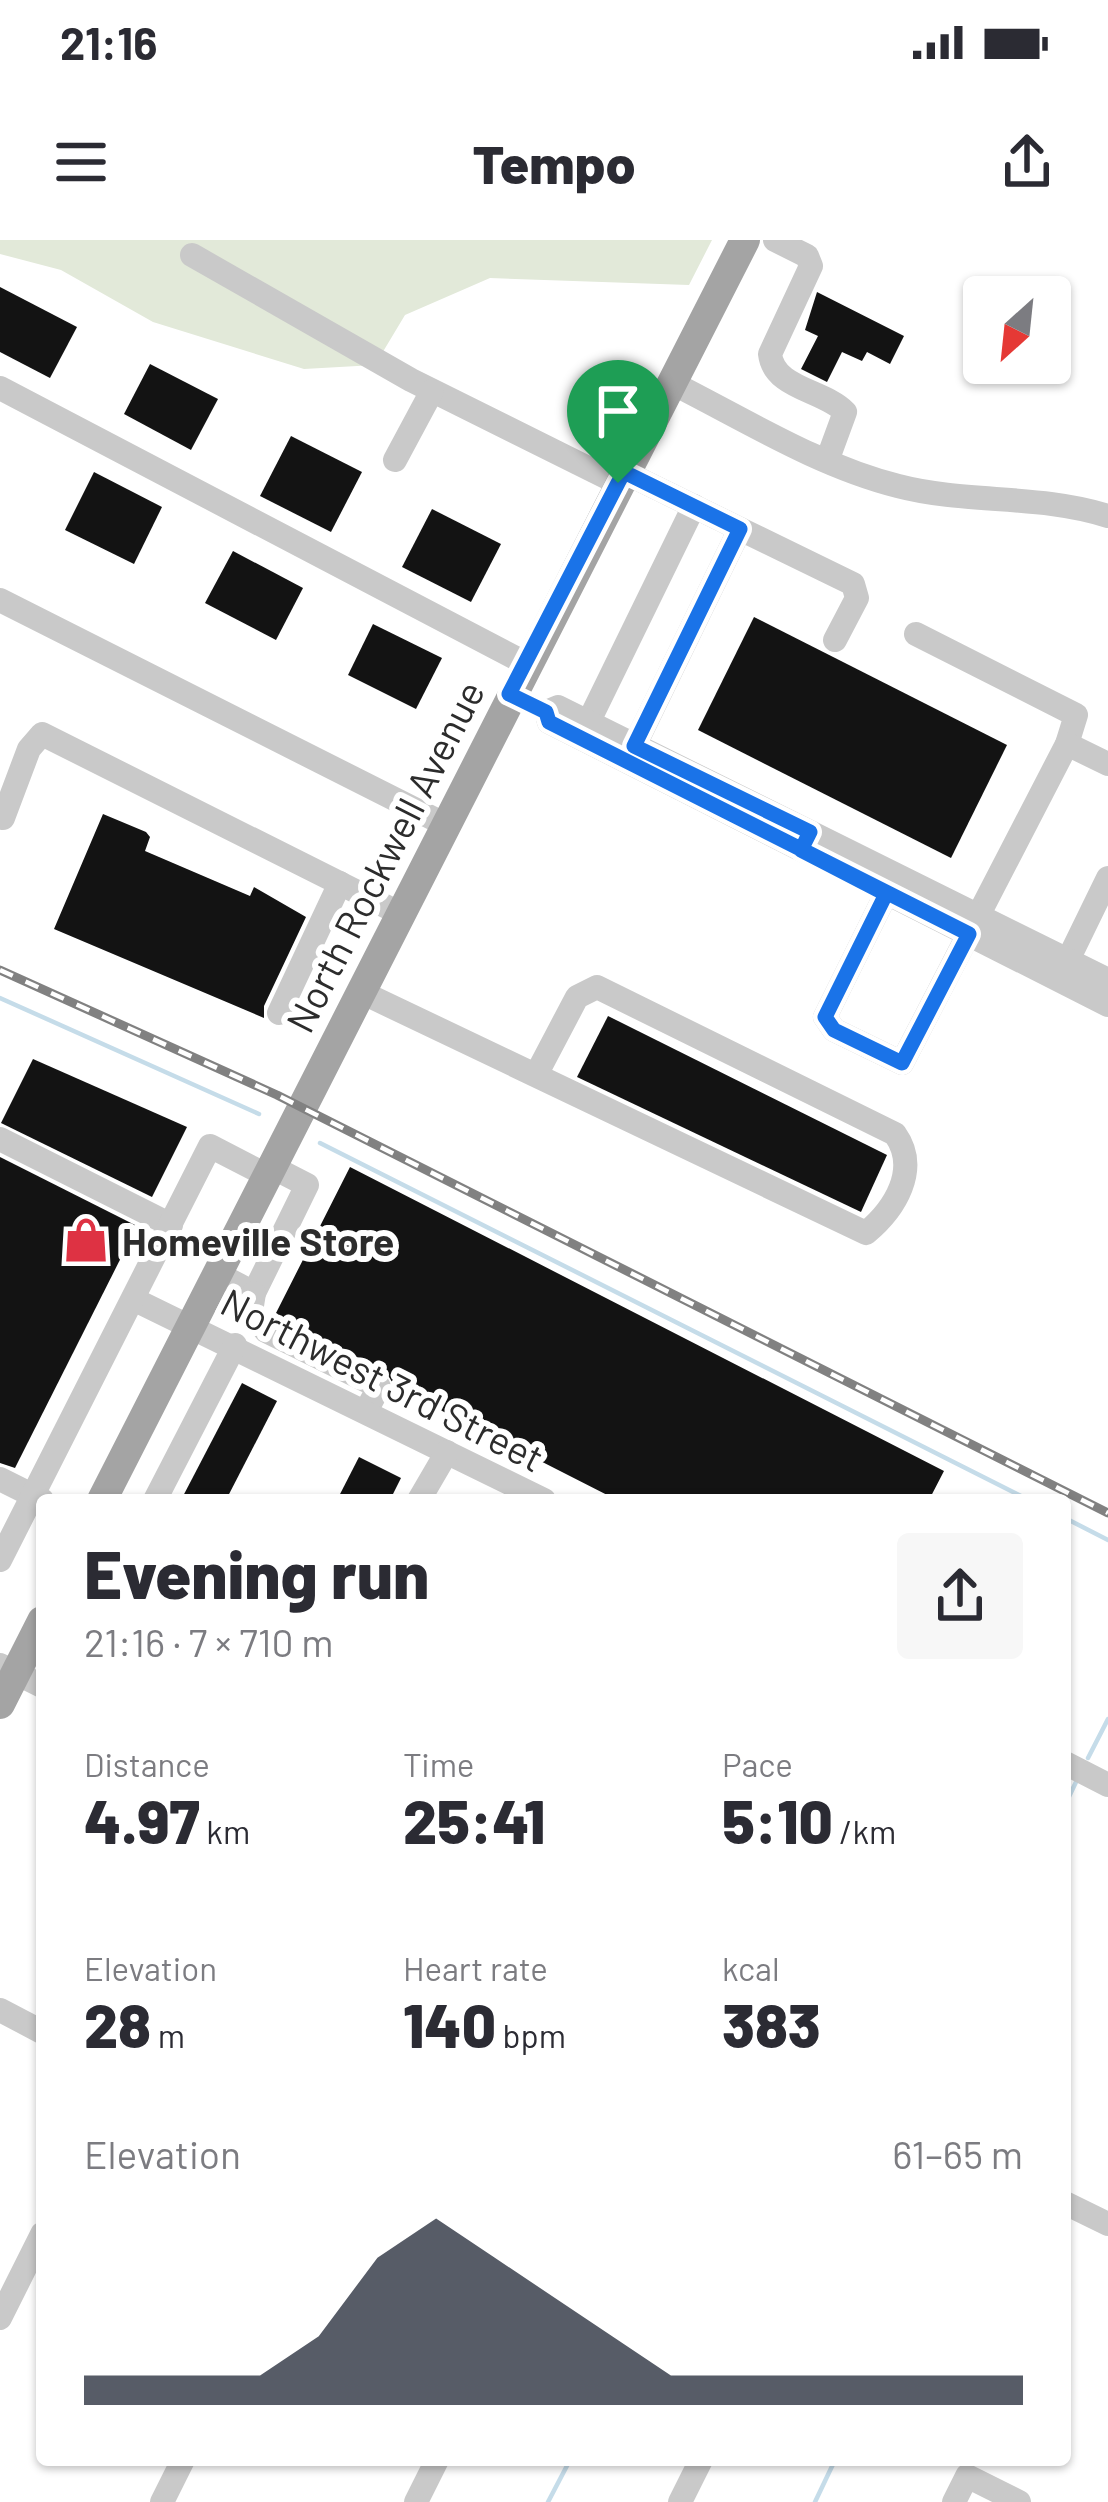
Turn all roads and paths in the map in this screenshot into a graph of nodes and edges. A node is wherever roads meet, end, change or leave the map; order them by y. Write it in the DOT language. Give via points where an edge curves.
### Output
graph roads {
  1 [pos="775,240"];
  2 [pos="742,243"];
  3 [pos="192,255"];
  4 [pos="670,382"];
  5 [pos="0,388"];
  6 [pos="432,391"];
  7 [pos="395,460"];
  8 [pos="827,461"];
  9 [pos="621,477"];
  10 [pos="694,506"];
  11 [pos="1108,516"];
  12 [pos="740,529"];
  13 [pos="0,600"];
  14 [pos="916,634"];
  15 [pos="835,640"];
  16 [pos="525,663"];
  17 [pos="509,694"];
  18 [pos="546,712"];
  19 [pos="588,723"];
  20 [pos="1067,744"];
  21 [pos="631,754"];
  22 [pos="1108,764"];
  23 [pos="3,818"];
  24 [pos="444,824"];
  25 [pos="805,841"];
  26 [pos="1108,878"];
  27 [pos="340,883"];
  28 [pos="886,894"];
  29 [pos="399,913"];
  30 [pos="974,925"];
  31 [pos="1068,960"];
  32 [pos="1108,980"];
  33 [pos="359,991"];
  34 [pos="1108,1005"];
  35 [pos="279,1012"];
  36 [pos="536,1075"];
  37 [pos="0,1139"];
  38 [pos="268,1170"];
  39 [pos="171,1225"];
  40 [pos="216,1273"];
  41 [pos="254,1293"];
  42 [pos="133,1299"];
  43 [pos="190,1323"];
  44 [pos="235,1345"];
  45 [pos="366,1411"];
  46 [pos="447,1451"];
  47 [pos="0,1479"];
  48 [pos="40,1494"];
  49 [pos="105,1494"];
  50 [pos="158,1494"];
  51 [pos="422,1494"];
  52 [pos="532,1494"];
  53 [pos="36,1497"];
  54 [pos="36,1501"];
  55 [pos="0,1560"];
  56 [pos="36,1635"];
  57 [pos="19,1675"];
  58 [pos="0,1704"];
  59 [pos="1071,1766"];
  60 [pos="1108,1785"];
  61 [pos="0,2010"];
  62 [pos="36,2029"];
  63 [pos="1071,2206"];
  64 [pos="1108,2224"];
  65 [pos="36,2246"];
  66 [pos="0,2318"];
  67 [pos="180,2466"];
  68 [pos="433,2466"];
  69 [pos="698,2466"];
  70 [pos="162,2502"];
  71 [pos="416,2502"];
  72 [pos="680,2502"];
  73 [pos="954,2502"];
  74 [pos="1019,2502"];
  1 -- 8 [label="street" via="811,266 771,364 845,412"];
  2 -- 4 [label="main road, North Rockwell Avenue"];
  3 -- 6 [label="street"];
  4 -- 8 [label="street"];
  4 -- 9 [label="main road, North Rockwell Avenue"];
  5 -- 16 [label="street"];
  6 -- 7 [label="street"];
  6 -- 9 [label="street"];
  8 -- 11 [label="street" via="902,487 1033,499"];
  9 -- 10 [label="street"];
  9 -- 16 [label="main road, North Rockwell Avenue"];
  10 -- 12 [label="street"];
  10 -- 19 [label="street"];
  12 -- 15 [label="street" via="853,584 857,598"];
  12 -- 21 [label="street"];
  13 -- 24 [label="street"];
  14 -- 20 [label="street" via="1076,715"];
  16 -- 17 [label="main road, North Rockwell Avenue"];
  17 -- 18 [label="street"];
  17 -- 24 [label="main road, North Rockwell Avenue"];
  18 -- 19 [label="street" via="558,707"];
  18 -- 21 [label="street" via="549,722"];
  19 -- 21 [label="street"];
  20 -- 22 [label="street"];
  20 -- 30 [label="street"];
  21 -- 25 [label="street"];
  23 -- 27 [label="street" via="42,734"];
  24 -- 29 [label="main road, North Rockwell Avenue"];
  25 -- 28 [label="street"];
  25 -- 30 [label="street"];
  26 -- 31 [label="street"];
  27 -- 29 [label="street"];
  27 -- 35 [label="street"];
  28 -- 30 [label="street"];
  28 -- 30 [label="street" via="825,1017 834,1030 896,1061 907,1060"];
  29 -- 33 [label="main road, North Rockwell Avenue"];
  30 -- 31 [label="street"];
  30 -- 34 [label="street"];
  31 -- 32 [label="street"];
  33 -- 36 [label="street"];
  33 -- 38 [label="main road, North Rockwell Avenue"];
  36 -- 36 [label="street" via="866,1233 885,1218 908,1169 896,1134 598,987 578,997"];
  37 -- 39 [label="street"];
  38 -- 39 [label="street" via="210,1146"];
  38 -- 40 [label="main road, North Rockwell Avenue"];
  38 -- 41 [label="street" via="307,1185"];
  39 -- 42 [label="street"];
  40 -- 41 [label="street"];
  40 -- 43 [label="main road, North Rockwell Avenue"];
  41 -- 45 [label="street" via="251,1312 266,1331 379,1387"];
  42 -- 43 [label="street, Northwest 3rd Street"];
  42 -- 48 [label="street"];
  43 -- 44 [label="street, Northwest 3rd Street"];
  43 -- 49 [label="main road, North Rockwell Avenue"];
  44 -- 45 [label="street, Northwest 3rd Street"];
  44 -- 50 [label="street"];
  45 -- 46 [label="street, Northwest 3rd Street"];
  46 -- 51 [label="street"];
  46 -- 52 [label="street, Northwest 3rd Street"];
  47 -- 53 [label="street"];
  54 -- 55 [label="street"];
  56 -- 57 [label="main road"];
  57 -- 58 [label="main road"];
  59 -- 60 [label="street"];
  61 -- 62 [label="street"];
  63 -- 64 [label="street"];
  65 -- 66 [label="street"];
  67 -- 70 [label="street"];
  68 -- 71 [label="street"];
  69 -- 72 [label="street"];
  73 -- 74 [label="street" via="967,2476"];
}
